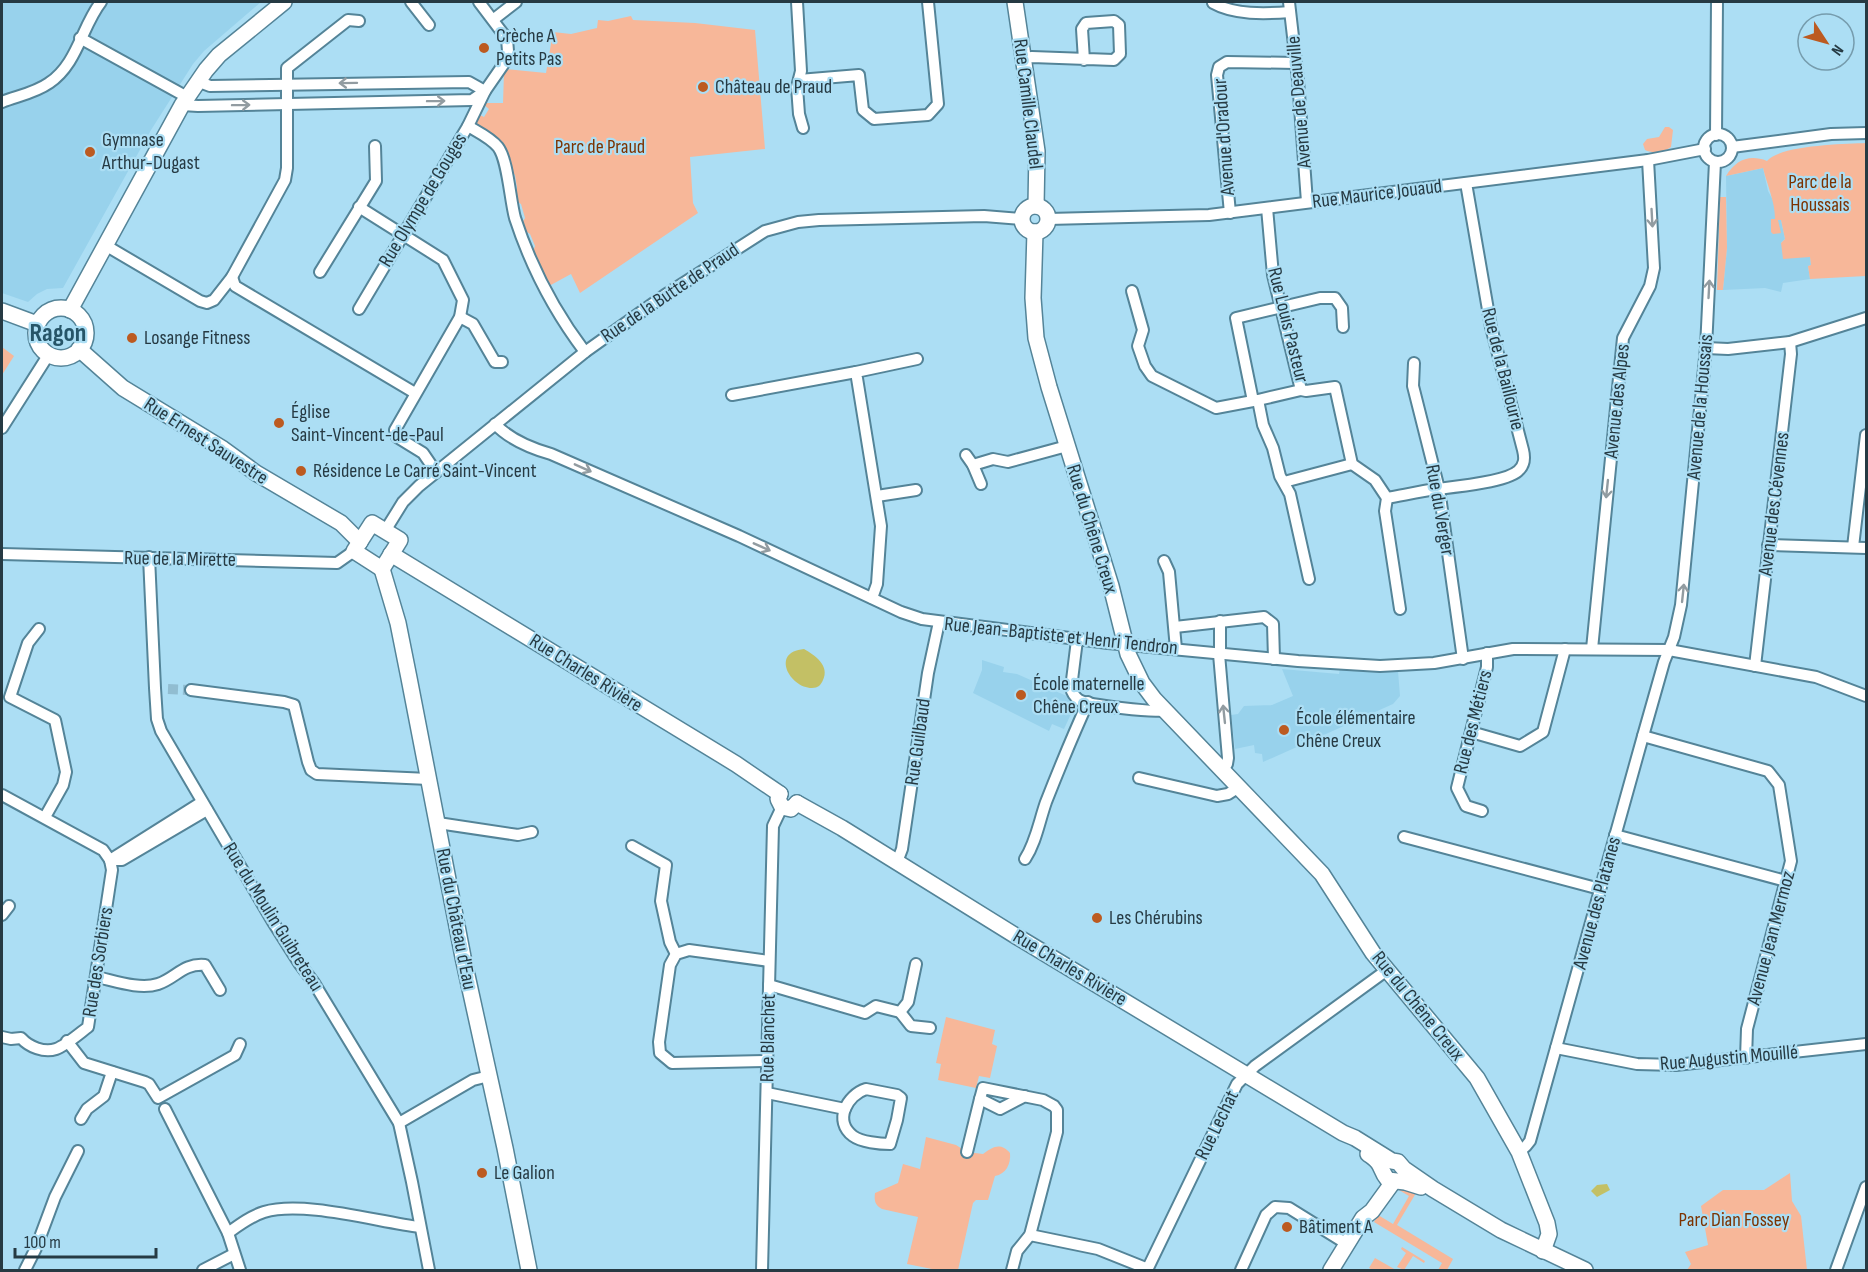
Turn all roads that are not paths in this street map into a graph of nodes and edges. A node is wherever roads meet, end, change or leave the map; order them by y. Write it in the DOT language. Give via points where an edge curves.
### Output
graph roads {
  1 [pos="101,2"];
  2 [pos="284,2"];
  3 [pos="411,2"];
  4 [pos="479,2"];
  5 [pos="516,2"];
  6 [pos="797,2"];
  7 [pos="928,2"];
  8 [pos="1015,2"];
  9 [pos="1717,2"];
  10 [pos="1213,3"];
  11 [pos="1289,7"];
  12 [pos="494,19"];
  13 [pos="359,21"];
  14 [pos="429,25"];
  15 [pos="80,38"];
  16 [pos="1024,58"];
  17 [pos="1084,60"];
  18 [pos="1296,63"];
  19 [pos="799,80"];
  20 [pos="197,81"];
  21 [pos="385,83"];
  22 [pos="288,84"];
  23 [pos="485,91"];
  24 [pos="185,101"];
  25 [pos="2,102"];
  26 [pos="385,102"];
  27 [pos="288,104"];
  28 [pos="468,126"];
  29 [pos="803,128"];
  30 [pos="1866,133"];
  31 [pos="1716,135"];
  32 [pos="375,146"];
  33 [pos="1732,147"];
  34 [pos="1705,148"];
  35 [pos="1648,160"];
  36 [pos="1715,162"];
  37 [pos="1466,183"];
  38 [pos="1307,202"];
  39 [pos="1036,206"];
  40 [pos="359,207"];
  41 [pos="1267,208"];
  42 [pos="1230,213"];
  43 [pos="1022,219"];
  44 [pos="1048,219"];
  45 [pos="1035,232"];
  46 [pos="403,233"];
  47 [pos="105,245"];
  48 [pos="320,272"];
  49 [pos="232,277"];
  50 [pos="1132,291"];
  51 [pos="1282,307"];
  52 [pos="359,309"];
  53 [pos="70,310"];
  54 [pos="2,311"];
  55 [pos="460,317"];
  56 [pos="1866,318"];
  57 [pos="37,324"];
  58 [pos="1343,327"];
  59 [pos="1790,342"];
  60 [pos="1706,348"];
  61 [pos="79,349"];
  62 [pos="585,352"];
  63 [pos="49,354"];
  64 [pos="917,359"];
  65 [pos="502,362"];
  66 [pos="1414,363"];
  67 [pos="856,372"];
  68 [pos="1301,390"];
  69 [pos="415,393"];
  70 [pos="732,396"];
  71 [pos="1255,401"];
  72 [pos="495,424"];
  73 [pos="2,428"];
  74 [pos="1866,435"];
  75 [pos="1067,446"];
  76 [pos="966,455"];
  77 [pos="1352,464"];
  78 [pos="973,465"];
  79 [pos="436,472"];
  80 [pos="1284,482"];
  81 [pos="981,484"];
  82 [pos="1439,489"];
  83 [pos="916,490"];
  84 [pos="877,496"];
  85 [pos="1387,498"];
  86 [pos="385,531"];
  87 [pos="361,541"];
  88 [pos="1768,545"];
  89 [pos="1853,547"];
  90 [pos="1866,548"];
  91 [pos="2,554"];
  92 [pos="391,554"];
  93 [pos="149,557"];
  94 [pos="1164,561"];
  95 [pos="382,569"];
  96 [pos="1309,579"];
  97 [pos="872,598"];
  98 [pos="1400,609"];
  99 [pos="1220,621"];
  100 [pos="939,622"];
  101 [pos="1175,627"];
  102 [pos="39,629"];
  103 [pos="1077,640"];
  104 [pos="1125,644"];
  105 [pos="1176,649"];
  106 [pos="1565,649"];
  107 [pos="1592,649"];
  108 [pos="1669,650"];
  109 [pos="1487,653"];
  110 [pos="1220,654"];
  111 [pos="1463,658"];
  112 [pos="1274,659"];
  113 [pos="1755,666"];
  114 [pos="155,688"];
  115 [pos="168,689"];
  116 [pos="191,690"];
  117 [pos="1866,696"];
  118 [pos="1088,702"];
  119 [pos="1164,710"];
  120 [pos="1471,732"];
  121 [pos="1643,736"];
  122 [pos="1222,770"];
  123 [pos="1139,778"];
  124 [pos="429,779"];
  125 [pos="1239,787"];
  126 [pos="2,795"];
  127 [pos="781,800"];
  128 [pos="205,806"];
  129 [pos="1482,811"];
  130 [pos="45,817"];
  131 [pos="438,823"];
  132 [pos="532,832"];
  133 [pos="1615,835"];
  134 [pos="1404,837"];
  135 [pos="632,846"];
  136 [pos="110,860"];
  137 [pos="1025,860"];
  138 [pos="897,862"];
  139 [pos="1786,881"];
  140 [pos="1600,889"];
  141 [pos="676,954"];
  142 [pos="770,961"];
  143 [pos="916,964"];
  144 [pos="1387,969"];
  145 [pos="97,978"];
  146 [pos="769,985"];
  147 [pos="220,990"];
  148 [pos="900,1012"];
  149 [pos="930,1028"];
  150 [pos="2,1037"];
  151 [pos="67,1041"];
  152 [pos="240,1044"];
  153 [pos="1866,1044"];
  154 [pos="1556,1048"];
  155 [pos="1746,1058"];
  156 [pos="768,1061"];
  157 [pos="112,1072"];
  158 [pos="1246,1075"];
  159 [pos="489,1076"];
  160 [pos="767,1093"];
  161 [pos="1025,1096"];
  162 [pos="980,1099"];
  163 [pos="165,1109"];
  164 [pos="845,1109"];
  165 [pos="81,1119"];
  166 [pos="399,1123"];
  167 [pos="78,1151"];
  168 [pos="967,1152"];
  169 [pos="1519,1152"];
  170 [pos="1393,1173"];
  171 [pos="1866,1186"];
  172 [pos="420,1227"];
  173 [pos="228,1233"];
  174 [pos="1029,1234"];
  175 [pos="1347,1244"];
  176 [pos="1543,1251"];
  177 [pos="234,1254"];
  178 [pos="25,1270"];
  179 [pos="203,1270"];
  180 [pos="240,1270"];
  181 [pos="429,1270"];
  182 [pos="529,1270"];
  183 [pos="762,1270"];
  184 [pos="1012,1270"];
  185 [pos="1148,1270"];
  186 [pos="1241,1270"];
  187 [pos="1331,1270"];
  188 [pos="1585,1270"];
  189 [pos="1836,1270"];
  1 -- 15 [label="street"];
  2 -- 20 [label="street" via="219,55"];
  3 -- 14 [label="street"];
  4 -- 12 [label="street"];
  5 -- 12 [label="street"];
  6 -- 19 [label="street"];
  7 -- 19 [label="street" via="938,104 928,115 874,119 863,110 860,75"];
  8 -- 16 [label="street, Rue Camille Claudel"];
  9 -- 31 [label="street"];
  10 -- 11 [label="street" via="1224,9 1271,13"];
  11 -- 18 [label="street, Avenue de Deauville"];
  12 -- 23 [label="street, Rue Olympe de Gouges" via="507,39 508,51"];
  13 -- 22 [label="street" via="348,20 288,68"];
  15 -- 24 [label="street"];
  15 -- 25 [label="street" via="70,60 54,80"];
  16 -- 17 [label="street"];
  16 -- 39 [label="street, Rue Camille Claudel" via="1037,151"];
  17 -- 17 [label="street" via="1114,60 1120,54 1119,25 1114,21 1086,23 1082,29"];
  18 -- 38 [label="street, Avenue de Deauville"];
  18 -- 42 [label="street, Avenue d'Oradour" via="1227,62 1220,66 1217,75"];
  19 -- 29 [label="street"];
  20 -- 22 [label="street" via="210,86"];
  20 -- 24 [label="street"];
  21 -- 22 [label="street, one-way"];
  21 -- 23 [label="street" via="471,82"];
  21 -- 26 [label="street"];
  22 -- 27 [label="street"];
  26 -- 23 [label="street, one-way" via="472,100"];
  23 -- 28 [label="street, Rue Olympe de Gouges"];
  24 -- 27 [label="street, one-way" via="198,106"];
  24 -- 47 [label="street"];
  26 -- 27 [label="street"];
  27 -- 49 [label="street" via="285,180"];
  28 -- 46 [label="street, Rue Olympe de Gouges"];
  28 -- 62 [label="street" via="500,151 528,254 549,298"];
  30 -- 33 [label="street"];
  31 -- 33 [label="street" via="1726,137"];
  31 -- 34 [label="street"];
  32 -- 40 [label="street" via="376,180"];
  33 -- 36 [label="street" via="1728,158"];
  34 -- 35 [label="street, Rue Maurice Jouaud"];
  34 -- 36 [label="street" via="1707,156"];
  35 -- 37 [label="street, Rue Maurice Jouaud"];
  35 -- 107 [label="street, Avenue des Alpes, one-way" via="1654,268 1650,286 1623,338"];
  60 -- 36 [label="street, Avenue de la Houssais, one-way"];
  37 -- 38 [label="street, Rue Maurice Jouaud"];
  37 -- 82 [label="street, Rue de la Baillourie" via="1491,327 1524,456 1521,467 1513,474"];
  38 -- 41 [label="street, Rue Maurice Jouaud"];
  39 -- 43 [label="street" via="1027,209"];
  39 -- 44 [label="street" via="1043,209"];
  40 -- 46 [label="street"];
  40 -- 48 [label="street"];
  41 -- 42 [label="street, Rue Maurice Jouaud"];
  41 -- 51 [label="street, Rue Louis Pasteur" via="1273,275"];
  42 -- 44 [label="street, Rue Maurice Jouaud"];
  43 -- 45 [label="street" via="1025,228"];
  43 -- 62 [label="street, Rue de la Butte de Praud" via="984,216 819,220 779,226 746,242"];
  44 -- 45 [label="street" via="1044,228"];
  45 -- 75 [label="street, Rue du Chêne Creux" via="1036,338"];
  46 -- 52 [label="street, Rue Olympe de Gouges"];
  46 -- 55 [label="street" via="443,260 463,300"];
  47 -- 49 [label="street" via="203,302 214,300"];
  47 -- 53 [label="street"];
  49 -- 69 [label="street" via="235,286"];
  50 -- 71 [label="street" via="1143,330 1138,346 1152,376 1216,408"];
  51 -- 58 [label="street" via="1335,298 1342,308"];
  51 -- 68 [label="street, Rue Louis Pasteur"];
  51 -- 71 [label="street" via="1236,318"];
  53 -- 57 [label="street" via="51,310"];
  53 -- 61 [label="street" via="84,324 85,337"];
  54 -- 57 [label="street"];
  55 -- 65 [label="street" via="473,324 495,362"];
  55 -- 69 [label="street"];
  56 -- 59 [label="street"];
  57 -- 63 [label="street" via="39,345"];
  59 -- 60 [label="street"];
  59 -- 88 [label="street, Avenue des Cévennes"];
  108 -- 60 [label="street, Avenue de la Houssais, one-way" via="1682,605"];
  61 -- 63 [label="street" via="61,357"];
  61 -- 87 [label="street, Rue Ernest Sauvestre" via="115,382 341,523"];
  62 -- 72 [label="street, Rue de la Butte de Praud"];
  63 -- 73 [label="street"];
  64 -- 67 [label="street"];
  66 -- 82 [label="street, Rue du Verger" via="1413,386"];
  67 -- 70 [label="street"];
  67 -- 84 [label="street"];
  68 -- 71 [label="street"];
  68 -- 77 [label="street, Rue Louis Pasteur" via="1335,387"];
  69 -- 79 [label="street" via="395,432 423,453"];
  71 -- 80 [label="street"];
  72 -- 79 [label="street, Rue de la Butte de Praud"];
  72 -- 97 [label="street, Rue Jean-Baptiste et Henri Tendron, one-way" via="529,446"];
  74 -- 89 [label="street"];
  75 -- 78 [label="street" via="1008,462 993,459"];
  75 -- 104 [label="street, Rue du Chêne Creux"];
  76 -- 78 [label="street"];
  77 -- 80 [label="street"];
  77 -- 85 [label="street" via="1375,480"];
  78 -- 81 [label="street"];
  79 -- 86 [label="street, Rue de la Butte de Praud" via="403,502"];
  80 -- 96 [label="street"];
  82 -- 85 [label="street"];
  82 -- 111 [label="street, Rue du Verger"];
  83 -- 84 [label="street"];
  84 -- 97 [label="street" via="881,526 877,584"];
  85 -- 98 [label="street" via="1385,511"];
  86 -- 87 [label="street" via="372,523"];
  86 -- 92 [label="street" via="400,540"];
  87 -- 93 [label="street, Rue de la Mirette" via="337,563"];
  87 -- 95 [label="street, Rue Ernest Sauvestre"];
  88 -- 89 [label="street"];
  88 -- 113 [label="street, Avenue des Cévennes"];
  89 -- 90 [label="street"];
  91 -- 93 [label="street, Rue de la Mirette"];
  92 -- 95 [label="street"];
  92 -- 127 [label="street, Rue Charles Rivière" via="736,764"];
  93 -- 114 [label="street, Rue du Moulin Guibreteau"];
  94 -- 101 [label="street" via="1169,572"];
  95 -- 124 [label="street, Rue du Château d'Eau" via="398,623"];
  97 -- 100 [label="street, Rue Jean-Baptiste et Henri Tendron" via="908,615"];
  99 -- 101 [label="street"];
  99 -- 110 [label="street"];
  99 -- 112 [label="street" via="1264,617 1273,624"];
  100 -- 103 [label="street, Rue Jean-Baptiste et Henri Tendron"];
  100 -- 138 [label="street, Rue Guilbaud"];
  101 -- 105 [label="street"];
  102 -- 130 [label="street" via="28,643 10,697 55,720 66,772"];
  103 -- 104 [label="street, Rue Jean-Baptiste et Henri Tendron"];
  103 -- 118 [label="street" via="1071,692"];
  104 -- 105 [label="street, Rue Jean-Baptiste et Henri Tendron"];
  104 -- 119 [label="street, Rue du Chêne Creux" via="1142,683"];
  105 -- 110 [label="street, Rue Jean-Baptiste et Henri Tendron"];
  106 -- 107 [label="street, Rue Jean-Baptiste et Henri Tendron"];
  106 -- 109 [label="street, Rue Jean-Baptiste et Henri Tendron"];
  106 -- 120 [label="street" via="1543,732 1520,746"];
  107 -- 108 [label="street, Rue Jean-Baptiste et Henri Tendron"];
  108 -- 113 [label="street, Rue Jean-Baptiste et Henri Tendron"];
  108 -- 121 [label="street, Avenue des Platanes"];
  109 -- 111 [label="street, Rue Jean-Baptiste et Henri Tendron"];
  109 -- 120 [label="street, Rue des Métiers"];
  110 -- 112 [label="street, Rue Jean-Baptiste et Henri Tendron"];
  122 -- 110 [label="street, one-way" via="1228,758"];
  111 -- 112 [label="street, Rue Jean-Baptiste et Henri Tendron" via="1380,666"];
  113 -- 117 [label="street, Rue Jean-Baptiste et Henri Tendron" via="1816,677"];
  114 -- 115 [label="street"];
  114 -- 128 [label="street, Rue du Moulin Guibreteau" via="161,731"];
  116 -- 124 [label="street" via="294,705 308,762 317,774"];
  118 -- 119 [label="street"];
  118 -- 137 [label="street"];
  119 -- 122 [label="street, Rue du Chêne Creux"];
  120 -- 129 [label="street, Rue des Métiers" via="1457,788 1466,806"];
  121 -- 133 [label="street, Avenue des Platanes"];
  121 -- 139 [label="street, Avenue Jean Mermoz" via="1768,771 1779,785 1788,839 1791,861"];
  122 -- 125 [label="street, Rue du Chêne Creux"];
  123 -- 125 [label="street" via="1217,796"];
  124 -- 131 [label="street, Rue du Château d'Eau"];
  125 -- 144 [label="street, Rue du Chêne Creux" via="1322,874"];
  126 -- 130 [label="street"];
  127 -- 138 [label="street, Rue Charles Rivière" via="785,790 792,790 797,803"];
  127 -- 142 [label="street, Rue Blanchet" via="773,826"];
  128 -- 136 [label="street"];
  128 -- 166 [label="street, Rue du Moulin Guibreteau"];
  130 -- 136 [label="street" via="103,850"];
  131 -- 132 [label="street" via="518,835"];
  131 -- 159 [label="street, Rue du Château d'Eau"];
  133 -- 139 [label="street"];
  133 -- 140 [label="street, Avenue des Platanes"];
  134 -- 140 [label="street"];
  135 -- 141 [label="street" via="666,865 661,900"];
  136 -- 145 [label="street, Rue des Sorbiers" via="112,870"];
  138 -- 158 [label="street, Rue Charles Rivière"];
  139 -- 155 [label="street, Avenue Jean Mermoz" via="1748,1029"];
  140 -- 154 [label="street, Avenue des Platanes"];
  141 -- 142 [label="street" via="689,950"];
  141 -- 156 [label="street" via="670,965 660,1053 672,1063"];
  142 -- 146 [label="street, Rue Blanchet"];
  143 -- 148 [label="street" via="908,1002"];
  144 -- 158 [label="street, Rue Lechat"];
  144 -- 169 [label="street, Rue du Chêne Creux" via="1477,1078"];
  145 -- 147 [label="street" via="137,985 158,984 193,964 204,965"];
  145 -- 151 [label="street, Rue des Sorbiers" via="88,1027"];
  146 -- 148 [label="street" via="865,1013 876,1006"];
  146 -- 156 [label="street, Rue Blanchet"];
  148 -- 149 [label="street" via="911,1026"];
  150 -- 151 [label="street, Rue des Sorbiers" via="21,1038 39,1049 56,1049"];
  151 -- 157 [label="street" via="84,1063"];
  152 -- 157 [label="street" via="235,1055 158,1098 149,1084"];
  153 -- 155 [label="street, Rue Augustin Mouillé"];
  154 -- 155 [label="street, Rue Augustin Mouillé" via="1637,1064 1676,1065"];
  154 -- 169 [label="street, Avenue des Platanes" via="1530,1141"];
  156 -- 160 [label="street, Rue Blanchet"];
  157 -- 165 [label="street" via="105,1096 87,1109"];
  158 -- 170 [label="street, Rue Charles Rivière" via="1343,1133"];
  158 -- 185 [label="street, Rue Lechat" via="1237,1084"];
  159 -- 166 [label="street" via="473,1080"];
  159 -- 182 [label="street, Rue du Château d'Eau"];
  160 -- 164 [label="street"];
  160 -- 183 [label="street, Rue Blanchet"];
  161 -- 162 [label="street" via="1000,1109"];
  161 -- 162 [label="street" via="983,1088"];
  161 -- 174 [label="street" via="1042,1100 1057,1110 1057,1132"];
  162 -- 168 [label="street"];
  163 -- 173 [label="street"];
  164 -- 164 [label="street" via="843,1120 852,1135 890,1144 901,1098 866,1089 847,1100"];
  166 -- 172 [label="street, Rue du Moulin Guibreteau"];
  167 -- 178 [label="street"];
  169 -- 176 [label="street, Rue du Chêne Creux" via="1549,1229"];
  170 -- 175 [label="street" via="1372,1211"];
  170 -- 176 [label="street, Rue Charles Rivière" via="1433,1189"];
  171 -- 189 [label="street"];
  172 -- 173 [label="street" via="284,1209 264,1212"];
  172 -- 181 [label="street, Rue du Moulin Guibreteau"];
  173 -- 177 [label="street"];
  174 -- 184 [label="street" via="1017,1251"];
  174 -- 185 [label="street" via="1098,1249"];
  175 -- 186 [label="street" via="1289,1208 1275,1206 1266,1215"];
  175 -- 187 [label="street"];
  176 -- 188 [label="street, Rue Charles Rivière"];
  177 -- 179 [label="street"];
  177 -- 180 [label="street"];
}
